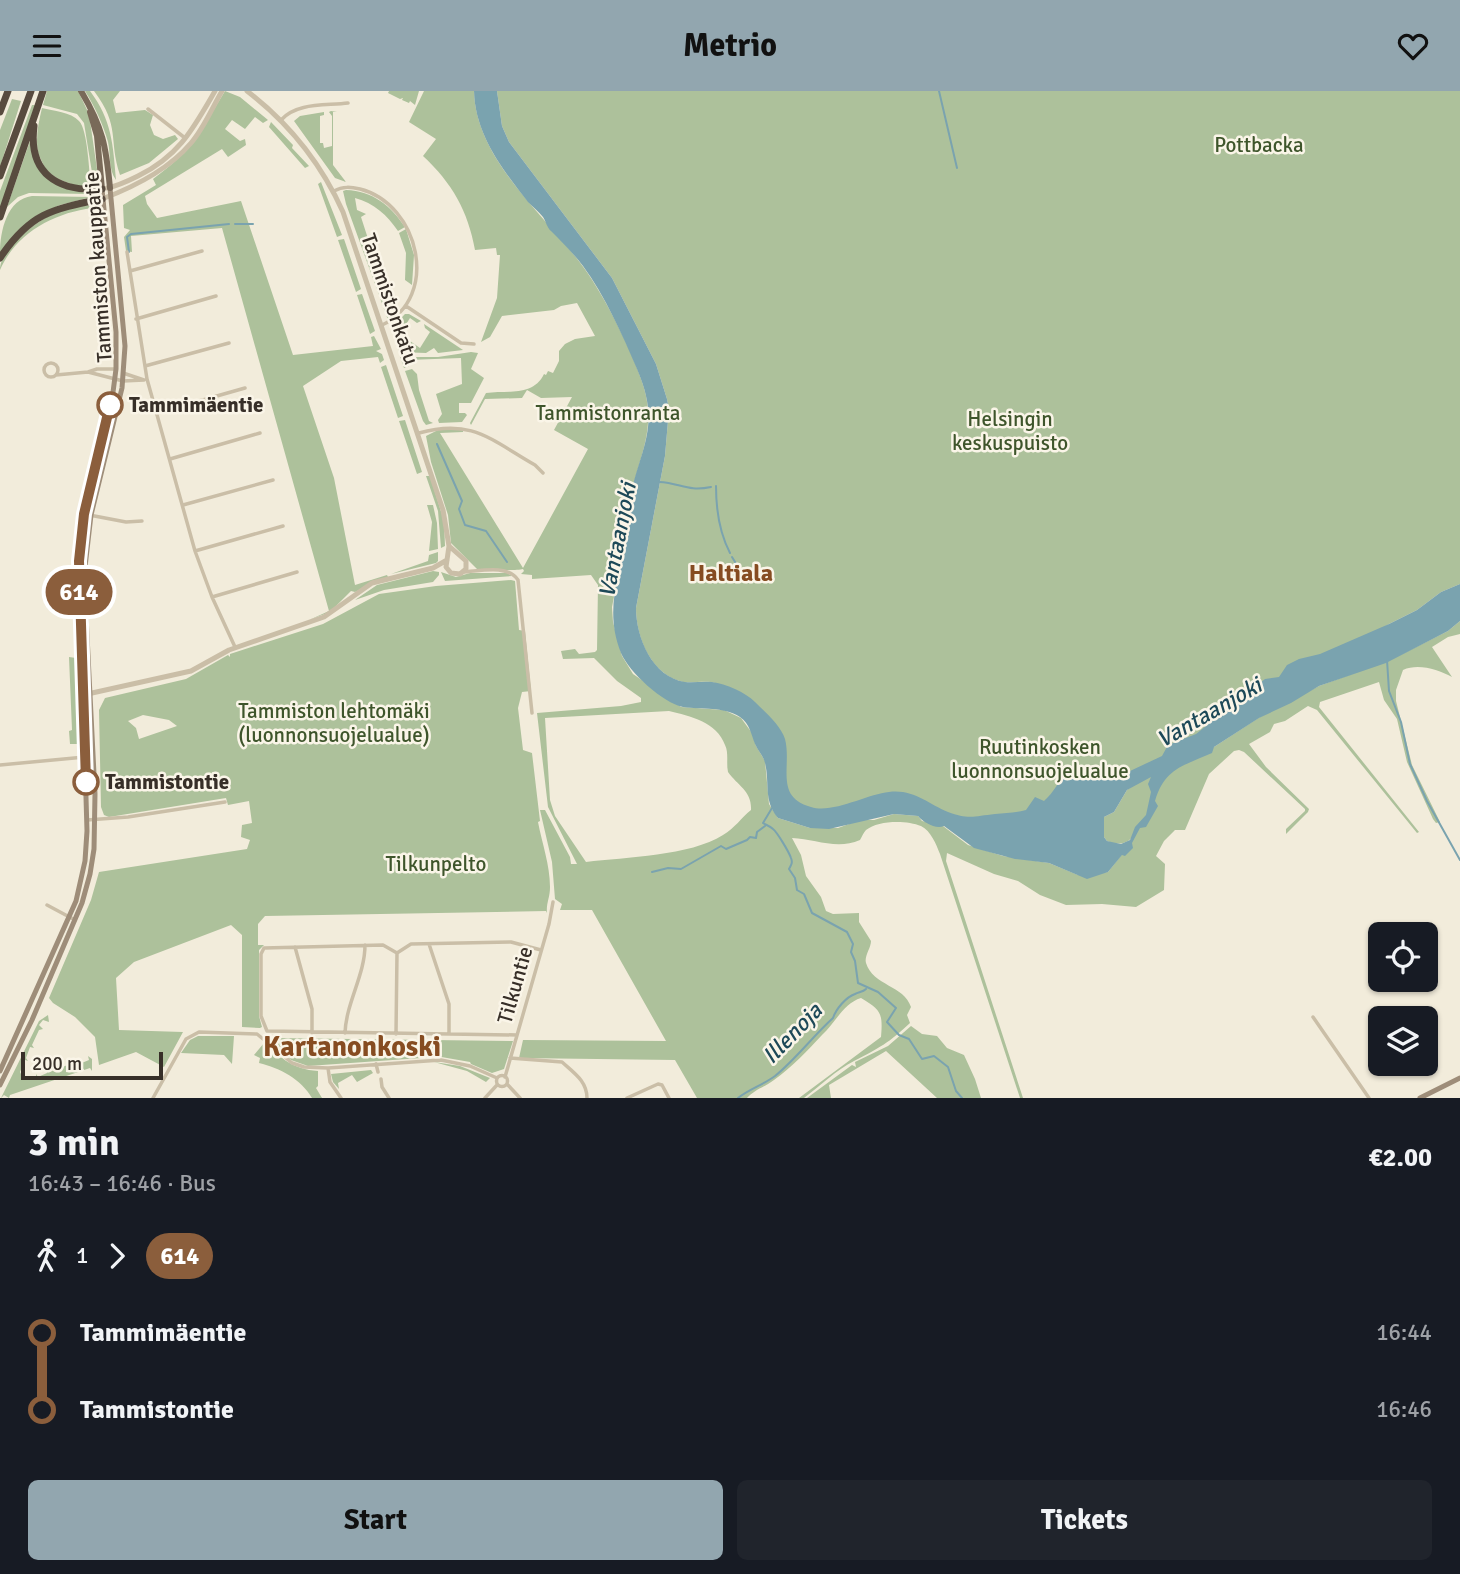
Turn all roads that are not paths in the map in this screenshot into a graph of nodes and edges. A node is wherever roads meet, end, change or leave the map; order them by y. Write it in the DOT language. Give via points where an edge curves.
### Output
graph roads {
  1 [pos="8,91"];
  2 [pos="31,91"];
  3 [pos="43,91"];
  4 [pos="81,91"];
  5 [pos="215,91"];
  6 [pos="222,91"];
  7 [pos="247,91"];
  8 [pos="348,103"];
  9 [pos="37,108"];
  10 [pos="148,109"];
  11 [pos="0,112"];
  12 [pos="281,120"];
  13 [pos="189,141"];
  14 [pos="0,176"];
  15 [pos="108,191"];
  16 [pos="334,191"];
  17 [pos="102,199"];
  18 [pos="0,217"];
  19 [pos="202,251"];
  20 [pos="127,252"];
  21 [pos="0,258"];
  22 [pos="130,271"];
  23 [pos="216,296"];
  24 [pos="406,306"];
  25 [pos="136,319"];
  26 [pos="382,325"];
  27 [pos="229,343"];
  28 [pos="474,344"];
  29 [pos="145,366"];
  30 [pos="57,367"];
  31 [pos="116,369"];
  32 [pos="88,372"];
  33 [pos="67,373"];
  34 [pos="124,373"];
  35 [pos="57,375"];
  36 [pos="116,379"];
  37 [pos="145,379"];
  38 [pos="123,381"];
  39 [pos="245,388"];
  40 [pos="157,413"];
  41 [pos="260,433"];
  42 [pos="419,433"];
  43 [pos="170,459"];
  44 [pos="543,473"];
  45 [pos="274,480"];
  46 [pos="183,505"];
  47 [pos="88,515"];
  48 [pos="142,521"];
  49 [pos="283,526"];
  50 [pos="449,546"];
  51 [pos="195,551"];
  52 [pos="457,554"];
  53 [pos="447,560"];
  54 [pos="467,563"];
  55 [pos="433,568"];
  56 [pos="477,571"];
  57 [pos="298,572"];
  58 [pos="449,572"];
  59 [pos="464,572"];
  60 [pos="212,597"];
  61 [pos="235,647"];
  62 [pos="86,695"];
  63 [pos="532,713"];
  64 [pos="93,756"];
  65 [pos="85,757"];
  66 [pos="0,765"];
  67 [pos="225,802"];
  68 [pos="95,819"];
  69 [pos="87,820"];
  70 [pos="553,902"];
  71 [pos="47,905"];
  72 [pos="72,919"];
  73 [pos="429,944"];
  74 [pos="365,945"];
  75 [pos="295,947"];
  76 [pos="541,950"];
  77 [pos="397,953"];
  78 [pos="1313,1017"];
  79 [pos="267,1031"];
  80 [pos="312,1033"];
  81 [pos="345,1033"];
  82 [pos="396,1034"];
  83 [pos="449,1034"];
  84 [pos="517,1035"];
  85 [pos="262,1037"];
  86 [pos="510,1058"];
  87 [pos="376,1064"];
  88 [pos="328,1068"];
  89 [pos="0,1071"];
  90 [pos="378,1072"];
  91 [pos="505,1077"];
  92 [pos="497,1078"];
  93 [pos="1460,1078"];
  94 [pos="381,1079"];
  95 [pos="507,1084"];
  96 [pos="0,1085"];
  97 [pos="497,1085"];
  98 [pos="153,1098"];
  99 [pos="341,1098"];
  100 [pos="389,1098"];
  101 [pos="485,1098"];
  102 [pos="520,1098"];
  103 [pos="587,1098"];
  104 [pos="627,1098"];
  105 [pos="669,1098"];
  106 [pos="1369,1098"];
  107 [pos="1420,1098"];
  1 -- 11 [label="highway"];
  2 -- 14 [label="highway"];
  3 -- 9 [label="highway"];
  4 -- 15 [label="main road, Tammiston kauppatie" via="97,136"];
  5 -- 13 [label="street"];
  6 -- 13 [label="street"];
  7 -- 12 [label="street, Tammistonkatu"];
  8 -- 12 [label="street" via="290,111"];
  9 -- 15 [label="highway" via="33,143 43,170 68,188"];
  9 -- 18 [label="highway"];
  10 -- 13 [label="street"];
  12 -- 16 [label="street, Tammistonkatu"];
  13 -- 15 [label="street" via="167,159"];
  15 -- 17 [label="main road, Tammiston kauppatie"];
  15 -- 34 [label="main road, Tammiston kauppatie" via="125,331"];
  16 -- 24 [label="street" via="348,187 370,192 394,209 407,227 417,269"];
  16 -- 26 [label="street, Tammistonkatu"];
  17 -- 21 [label="highway" via="48,212 27,225"];
  17 -- 31 [label="main road, Tammiston kauppatie"];
  19 -- 22 [label="street"];
  20 -- 22 [label="street"];
  22 -- 25 [label="street"];
  23 -- 25 [label="street"];
  24 -- 26 [label="street"];
  24 -- 28 [label="street" via="457,341"];
  25 -- 29 [label="street"];
  26 -- 42 [label="street, Tammistonkatu"];
  27 -- 29 [label="street"];
  29 -- 37 [label="street"];
  30 -- 33 [label="street"];
  30 -- 35 [label="street"];
  30 -- 35 [label="street" via="50,364 44,369 48,377"];
  31 -- 32 [label="street"];
  31 -- 34 [label="street"];
  31 -- 36 [label="main road, Tammiston kauppatie"];
  32 -- 33 [label="street"];
  32 -- 36 [label="street"];
  33 -- 35 [label="street"];
  34 -- 37 [label="street"];
  34 -- 38 [label="main road, Tammiston kauppatie"];
  36 -- 38 [label="street"];
  36 -- 47 [label="main road, Tammiston kauppatie"];
  37 -- 38 [label="street"];
  37 -- 40 [label="street"];
  38 -- 47 [label="main road, Tammiston kauppatie"];
  39 -- 40 [label="street"];
  40 -- 43 [label="street"];
  41 -- 43 [label="street"];
  42 -- 44 [label="street" via="449,426 472,430"];
  42 -- 50 [label="street, Tammistonkatu"];
  43 -- 46 [label="street"];
  45 -- 46 [label="street"];
  46 -- 51 [label="street"];
  47 -- 48 [label="street"];
  47 -- 62 [label="main road, Tammiston kauppatie"];
  49 -- 51 [label="street"];
  50 -- 52 [label="street"];
  50 -- 53 [label="street, Tammistonkatu"];
  51 -- 60 [label="street"];
  52 -- 53 [label="street"];
  52 -- 54 [label="street"];
  53 -- 55 [label="street"];
  53 -- 58 [label="street"];
  54 -- 56 [label="street"];
  54 -- 59 [label="street"];
  55 -- 58 [label="street"];
  55 -- 61 [label="street" via="372,583 324,617"];
  56 -- 59 [label="street"];
  56 -- 63 [label="street" via="504,570 518,580"];
  57 -- 60 [label="street"];
  58 -- 59 [label="street"];
  60 -- 61 [label="street"];
  61 -- 62 [label="street" via="191,671"];
  62 -- 64 [label="main road, Tammiston kauppatie"];
  62 -- 65 [label="main road, Tammiston kauppatie"];
  64 -- 65 [label="street"];
  64 -- 68 [label="main road, Tammiston kauppatie"];
  65 -- 66 [label="street"];
  65 -- 69 [label="main road, Tammiston kauppatie"];
  67 -- 68 [label="street"];
  68 -- 69 [label="street"];
  68 -- 72 [label="main road, Tammiston kauppatie" via="90,874"];
  69 -- 72 [label="main road, Tammiston kauppatie" via="87,849"];
  70 -- 76 [label="street, Tilkuntie"];
  71 -- 72 [label="street"];
  72 -- 89 [label="main road, Tammiston kauppatie"];
  72 -- 96 [label="main road, Tammiston kauppatie"];
  73 -- 76 [label="street" via="511,942"];
  73 -- 77 [label="street" via="408,945"];
  73 -- 83 [label="street" via="449,1004"];
  74 -- 75 [label="street"];
  74 -- 77 [label="street" via="386,945"];
  74 -- 81 [label="street"];
  75 -- 79 [label="street" via="261,951 261,1016"];
  75 -- 80 [label="street" via="313,1009"];
  76 -- 84 [label="street, Tilkuntie"];
  77 -- 82 [label="street"];
  78 -- 106 [label="street"];
  79 -- 80 [label="street"];
  79 -- 85 [label="street"];
  80 -- 81 [label="street"];
  81 -- 82 [label="street"];
  82 -- 83 [label="street"];
  83 -- 84 [label="street"];
  84 -- 86 [label="street, Tilkuntie"];
  85 -- 88 [label="street" via="292,1063"];
  85 -- 98 [label="street" via="253,1033 189,1035"];
  86 -- 91 [label="street, Tilkuntie"];
  86 -- 103 [label="street" via="562,1062 583,1082"];
  87 -- 88 [label="street"];
  87 -- 90 [label="street"];
  87 -- 92 [label="street" via="441,1060"];
  88 -- 99 [label="street"];
  91 -- 92 [label="street"];
  91 -- 95 [label="street"];
  92 -- 97 [label="street"];
  93 -- 107 [label="main road"];
  94 -- 100 [label="street"];
  95 -- 97 [label="street"];
  95 -- 102 [label="street"];
  97 -- 101 [label="street"];
  104 -- 105 [label="street" via="658,1084"];
}
